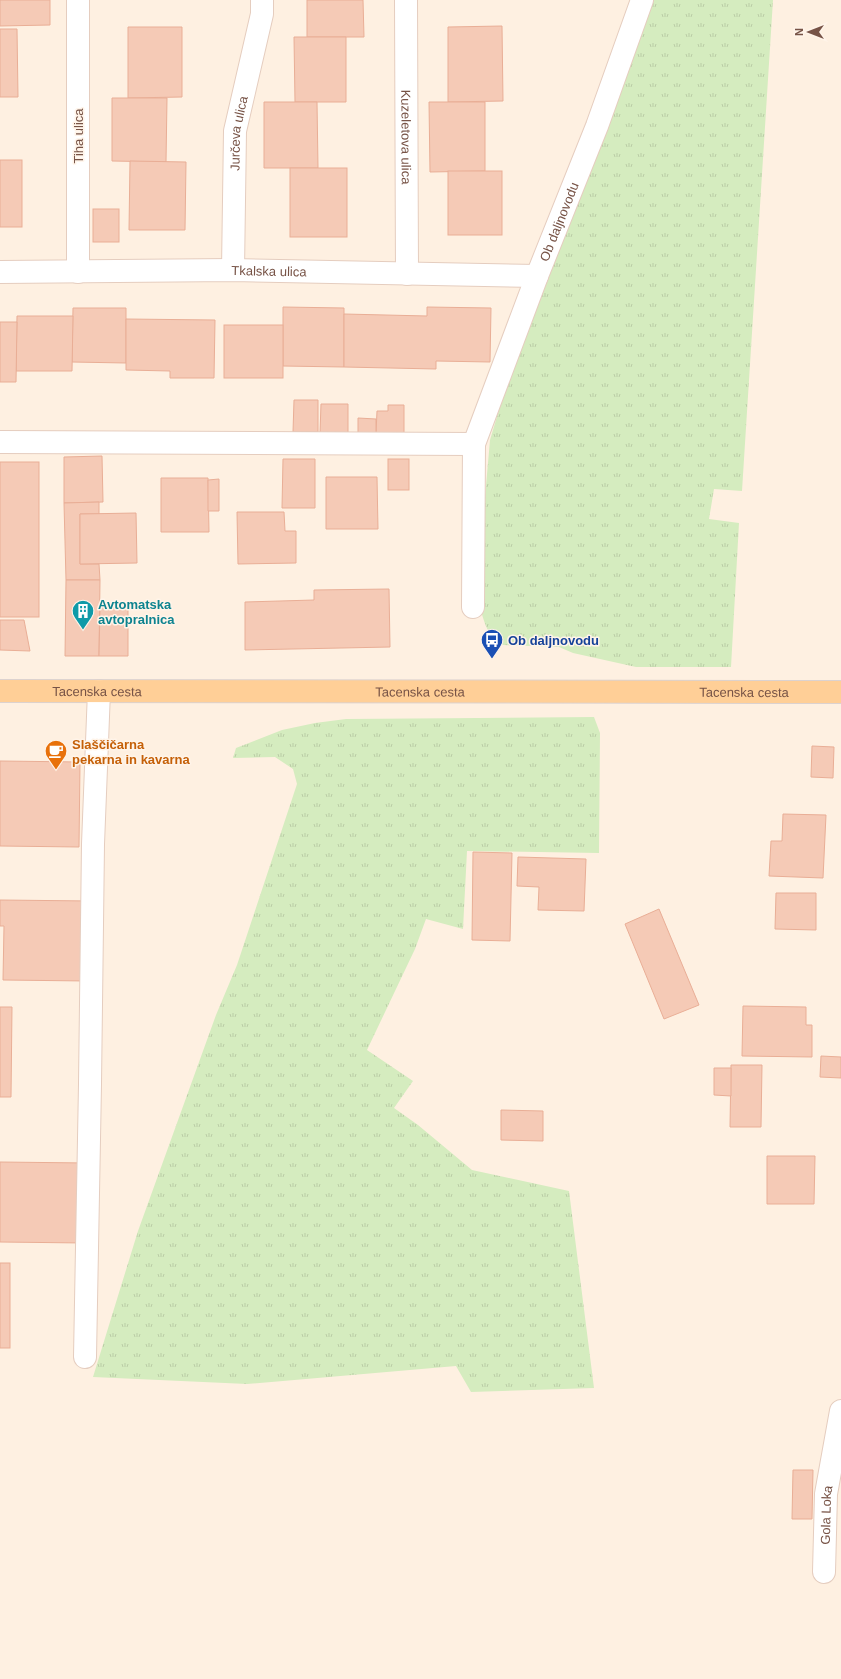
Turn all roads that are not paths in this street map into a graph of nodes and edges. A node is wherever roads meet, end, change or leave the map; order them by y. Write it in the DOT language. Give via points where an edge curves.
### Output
graph roads {
  1 [pos="78,0"];
  2 [pos="262,0"];
  3 [pos="406,0"];
  4 [pos="642,0"];
  5 [pos="233,270"];
  6 [pos="0,272"];
  7 [pos="78,272"];
  8 [pos="407,274"];
  9 [pos="537,276"];
  10 [pos="0,442"];
  11 [pos="474,444"];
  12 [pos="473,607"];
  13 [pos="0,690"];
  14 [pos="99,691"];
  15 [pos="841,692"];
  16 [pos="85,1358"];
  17 [pos="841,1411"];
  18 [pos="824,1572"];
  1 -- 7 [label="street, Tiha ulica"];
  2 -- 5 [label="street, Jurčeva ulica" via="262,14 235,131"];
  3 -- 8 [label="street, Kuzeletova ulica"];
  4 -- 9 [label="street, Ob daljnovodu" via="597,126"];
  5 -- 7 [label="street, Tkalska ulica"];
  5 -- 8 [label="street, Tkalska ulica"];
  6 -- 7 [label="street, Tkalska ulica"];
  8 -- 9 [label="street, Tkalska ulica"];
  9 -- 11 [label="street, Ob daljnovodu"];
  10 -- 11 [label="street"];
  11 -- 12 [label="street"];
  13 -- 14 [label="main road, Tacenska cesta"];
  14 -- 15 [label="main road, Tacenska cesta"];
  14 -- 16 [label="street" via="92,844"];
  17 -- 18 [label="street, Gola Loka" via="826,1494"];
}
